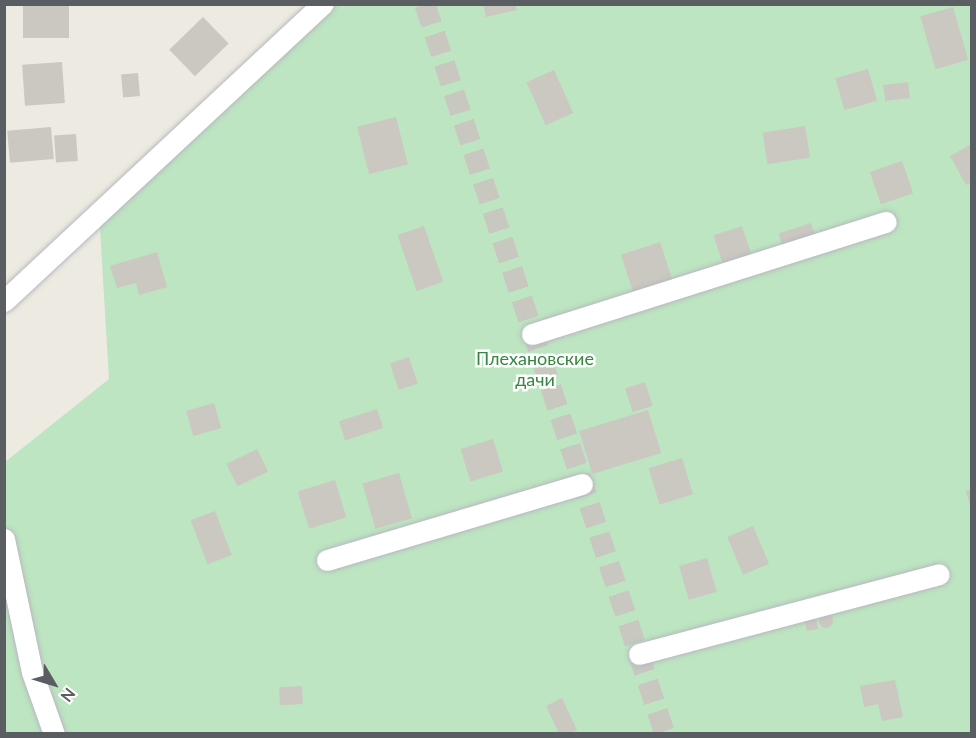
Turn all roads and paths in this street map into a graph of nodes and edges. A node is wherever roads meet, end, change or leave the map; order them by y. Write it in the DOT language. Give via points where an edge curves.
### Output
graph roads {
  1 [pos="323,4"];
  2 [pos="886,222"];
  3 [pos="4,301"];
  4 [pos="532,334"];
  5 [pos="582,484"];
  6 [pos="4,539"];
  7 [pos="327,560"];
  8 [pos="939,574"];
  9 [pos="639,654"];
  10 [pos="54,734"];
  1 -- 3 [label="street"];
  2 -- 4 [label="street"];
  5 -- 7 [label="street"];
  6 -- 10 [label="street" via="32,672"];
  8 -- 9 [label="street"];
}
